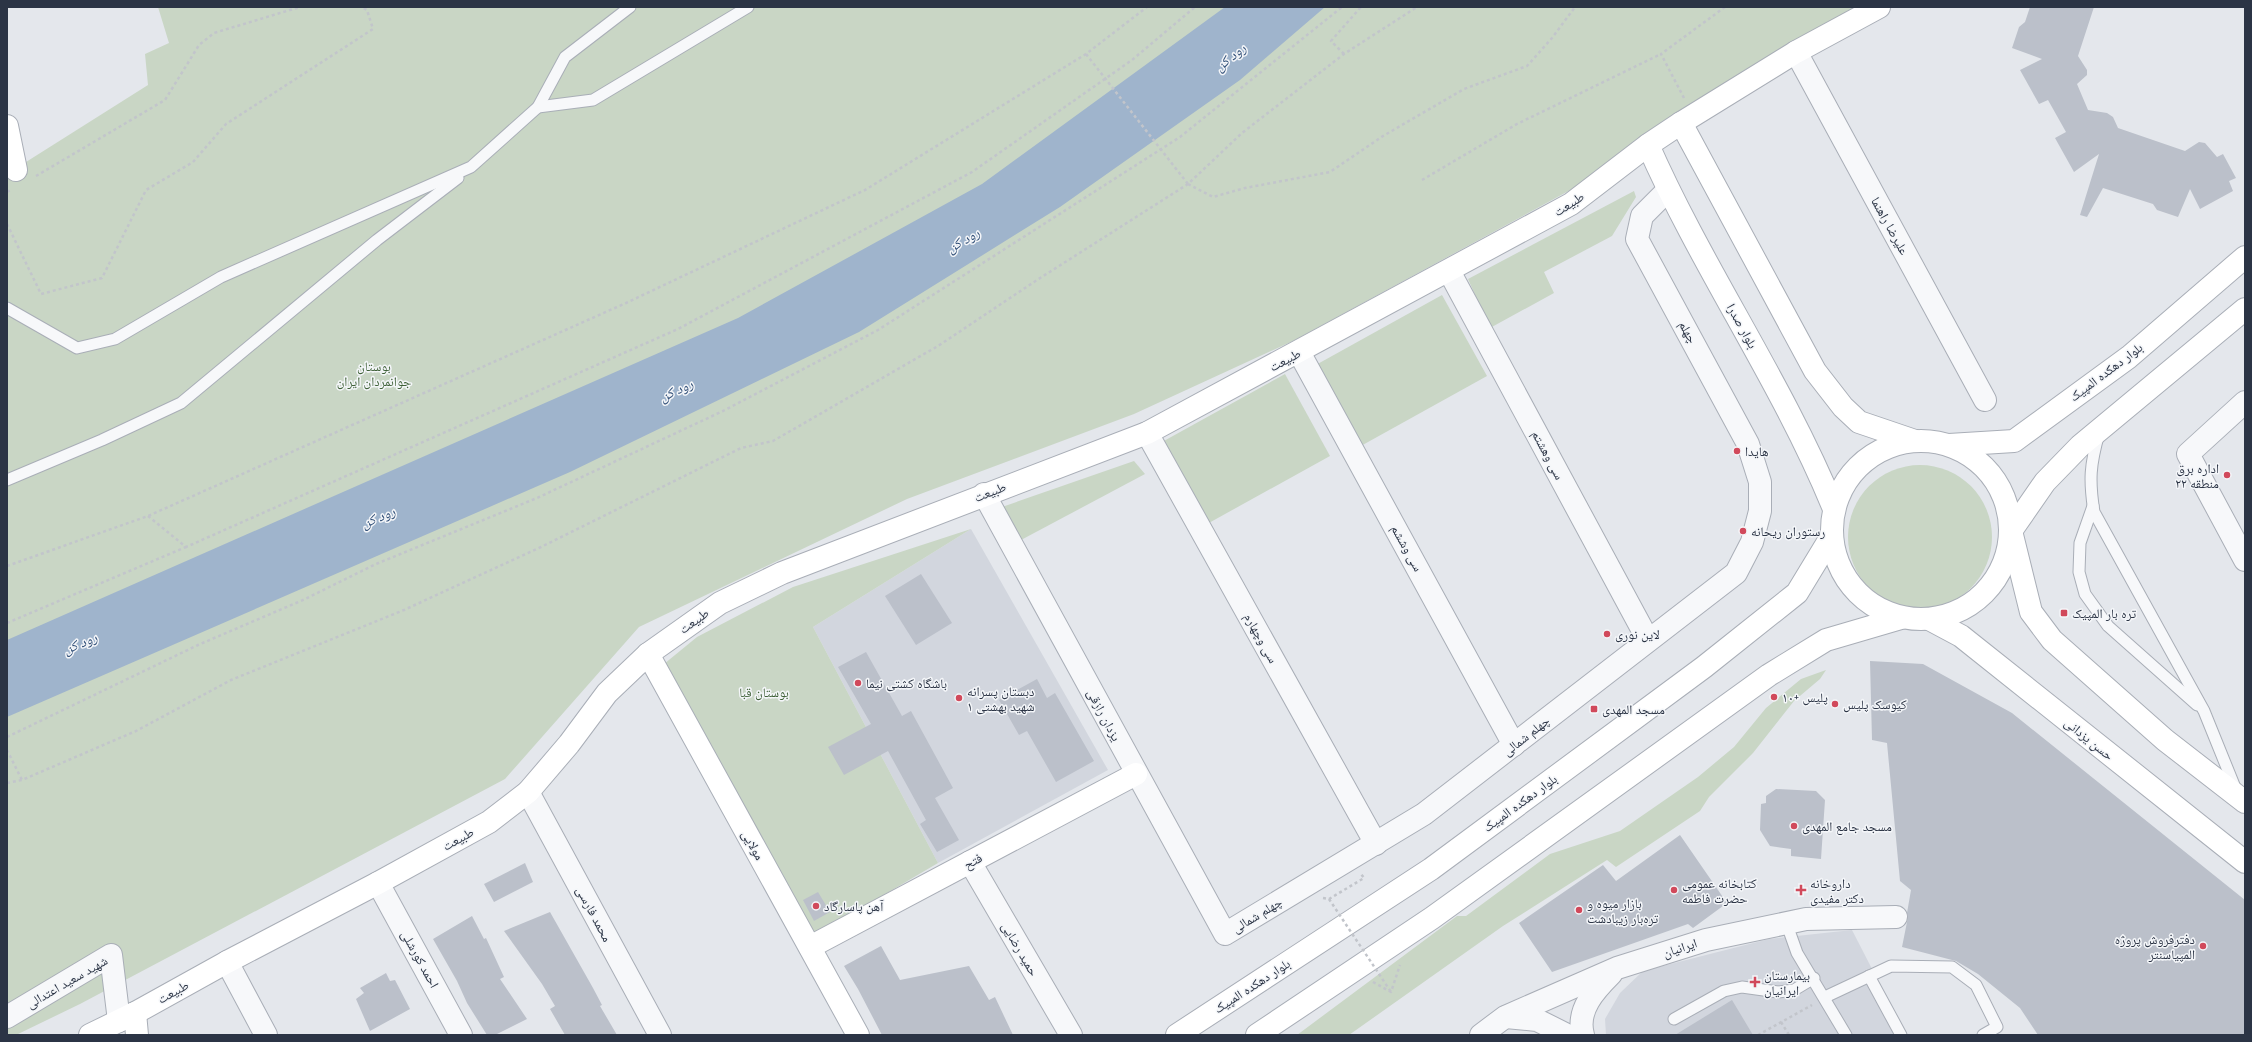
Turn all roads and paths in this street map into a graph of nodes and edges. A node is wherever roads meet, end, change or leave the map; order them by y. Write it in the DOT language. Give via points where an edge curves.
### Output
graph roads {
  1 [pos="300,7"];
  2 [pos="362,7"];
  3 [pos="630,7"];
  4 [pos="748,7"];
  5 [pos="1147,7"];
  6 [pos="1195,7"];
  7 [pos="1342,7"];
  8 [pos="1361,7"];
  9 [pos="1417,7"];
  10 [pos="1574,7"];
  11 [pos="1725,7"];
  12 [pos="1879,7"];
  13 [pos="1796,52"];
  14 [pos="1086,54"];
  15 [pos="1344,54"];
  16 [pos="1661,54"];
  17 [pos="538,107"];
  18 [pos="1687,119"];
  19 [pos="7,126"];
  20 [pos="1648,145"];
  21 [pos="471,167"];
  22 [pos="18,178"];
  23 [pos="1422,180"];
  24 [pos="1188,184"];
  25 [pos="1668,190"];
  26 [pos="7,192"];
  27 [pos="7,224"];
  28 [pos="2245,257"];
  29 [pos="1449,271"];
  30 [pos="7,308"];
  31 [pos="2245,309"];
  32 [pos="1299,352"];
  33 [pos="1985,400"];
  34 [pos="2245,402"];
  35 [pos="2100,429"];
  36 [pos="1147,433"];
  37 [pos="1914,441"];
  38 [pos="1949,445"];
  39 [pos="7,480"];
  40 [pos="1760,482"];
  41 [pos="984,494"];
  42 [pos="2093,506"];
  43 [pos="1834,509"];
  44 [pos="148,516"];
  45 [pos="2011,531"];
  46 [pos="1831,537"];
  47 [pos="186,547"];
  48 [pos="2245,560"];
  49 [pos="7,566"];
  50 [pos="1901,618"];
  51 [pos="1931,620"];
  52 [pos="7,623"];
  53 [pos="1648,640"];
  54 [pos="648,654"];
  55 [pos="2204,711"];
  56 [pos="7,737"];
  57 [pos="1514,745"];
  58 [pos="7,750"];
  59 [pos="1136,774"];
  60 [pos="22,780"];
  61 [pos="7,783"];
  62 [pos="528,792"];
  63 [pos="2242,800"];
  64 [pos="1376,844"];
  65 [pos="970,862"];
  66 [pos="2245,862"];
  67 [pos="1364,878"];
  68 [pos="378,883"];
  69 [pos="1896,917"];
  70 [pos="1786,922"];
  71 [pos="1225,934"];
  72 [pos="810,947"];
  73 [pos="227,962"];
  74 [pos="1617,968"];
  75 [pos="1869,976"];
  76 [pos="1814,978"];
  77 [pos="1391,992"];
  78 [pos="1825,997"];
  79 [pos="1506,1016"];
  80 [pos="7,1017"];
  81 [pos="127,1017"];
  82 [pos="1674,1019"];
  83 [pos="1781,1022"];
  84 [pos="92,1035"];
  85 [pos="137,1035"];
  86 [pos="266,1035"];
  87 [pos="461,1035"];
  88 [pos="660,1035"];
  89 [pos="858,1035"];
  90 [pos="1071,1035"];
  91 [pos="1177,1035"];
  92 [pos="1257,1035"];
  93 [pos="1481,1035"];
  94 [pos="1567,1035"];
  95 [pos="1583,1035"];
  96 [pos="1758,1035"];
  97 [pos="1789,1035"];
  98 [pos="1846,1035"];
  99 [pos="1901,1035"];
  100 [pos="1983,1035"];
  1 -- 22 [label="path" via="214,33 199,45 165,100"];
  2 -- 27 [label="path" via="367,10 372,29 226,124 193,162 146,190 102,278 41,294"];
  3 -- 17 [label="lane" via="565,57"];
  4 -- 17 [label="lane" via="593,100"];
  5 -- 14 [label="path"];
  6 -- 47 [label="path" via="1132,60 965,176 678,328"];
  7 -- 56 [label="path" via="1180,137 878,330 723,411 551,491 376,564 303,600 198,645"];
  8 -- 15 [label="path" via="1331,42"];
  9 -- 15 [label="path"];
  10 -- 24 [label="path" via="1552,38 1527,66 1464,89 1383,136 1330,172 1245,188 1213,197"];
  11 -- 16 [label="path"];
  12 -- 13 [label="street, طبیعت"];
  13 -- 18 [label="street, طبیعت"];
  13 -- 33 [label="street, علیرضا راهنما"];
  14 -- 24 [label="path, bridge"];
  14 -- 44 [label="path" via="865,190 626,302"];
  15 -- 24 [label="path" via="1242,133"];
  16 -- 18 [label="path"];
  16 -- 23 [label="path" via="1517,124"];
  17 -- 21 [label="lane"];
  18 -- 20 [label="street, طبیعت"];
  18 -- 37 [label="street" via="1815,371 1859,422"];
  19 -- 22 [label="street"];
  20 -- 25 [label="street, بلوار صدرا"];
  20 -- 29 [label="street, طبیعت" via="1571,204"];
  21 -- 30 [label="lane" via="221,277 116,339 77,348"];
  21 -- 39 [label="lane" via="377,240 181,403"];
  22 -- 26 [label="path"];
  24 -- 60 [label="path" via="938,346 773,441 741,448 541,547 404,610 231,680 136,731"];
  25 -- 40 [label="street, چهلم" via="1642,216 1637,239 1748,444"];
  25 -- 43 [label="street, بلوار صدرا" via="1805,442"];
  28 -- 38 [label="street, بلوار دهکده المپیک" via="2129,357 2014,441"];
  29 -- 32 [label="street, طبیعت"];
  29 -- 53 [label="street, سی وهشتم"];
  31 -- 35 [label="street"];
  32 -- 36 [label="street, طبیعت"];
  32 -- 57 [label="street, سی وششم"];
  34 -- 48 [label="street" via="2188,454"];
  35 -- 42 [label="lane" via="2091,461 2090,486"];
  35 -- 45 [label="street" via="2045,482"];
  36 -- 41 [label="street, طبیعت"];
  36 -- 64 [label="street, سی وچهارم"];
  37 -- 38 [label="street" via="1932,441"];
  37 -- 43 [label="street" via="1887,447 1863,462 1845,483"];
  38 -- 45 [label="street" via="1974,458 1994,478 2007,503"];
  40 -- 53 [label="street, چهلم شمالی" via="1760,511 1752,542 1736,573"];
  41 -- 54 [label="street, طبیعت" via="782,572 720,603"];
  41 -- 59 [label="street, یزدان رازقی"];
  42 -- 55 [label="lane"];
  42 -- 55 [label="lane" via="2080,543 2079,572 2084,594 2108,626"];
  43 -- 46 [label="street"];
  44 -- 47 [label="path"];
  44 -- 49 [label="path"];
  45 -- 51 [label="street" via="2008,557 1996,581 1979,600 1956,614"];
  45 -- 63 [label="street" via="2031,612 2052,640 2165,740"];
  46 -- 50 [label="street" via="1838,565 1853,589 1875,607"];
  46 -- 91 [label="street, بلوار دهکده المپیک" via="1797,593 1704,667 1430,869"];
  47 -- 52 [label="path"];
  50 -- 51 [label="street"];
  50 -- 92 [label="street" via="1826,640 1769,675 1432,918"];
  51 -- 66 [label="street, حسن یزدانی" via="1961,636"];
  53 -- 57 [label="street, چهلم شمالی"];
  54 -- 62 [label="street, طبیعت" via="607,693 569,744"];
  54 -- 72 [label="street, مولایی"];
  55 -- 63 [label="lane"];
  57 -- 64 [label="street, چهلم شمالی" via="1424,814"];
  58 -- 60 [label="path"];
  59 -- 65 [label="street, فتح"];
  59 -- 71 [label="street, یزدان رازقی"];
  60 -- 61 [label="path"];
  62 -- 68 [label="street, طبیعت" via="489,822"];
  62 -- 88 [label="street, محمد فارسی"];
  64 -- 71 [label="street, چهلم شمالی"];
  65 -- 72 [label="street, فتح"];
  65 -- 90 [label="street, حمید رضایی"];
  67 -- 77 [label="path, bridge" via="1330,899"];
  68 -- 73 [label="street, طبیعت"];
  68 -- 87 [label="street, احمد کورشلی"];
  69 -- 70 [label="street, ایرانیان" via="1806,919"];
  70 -- 74 [label="street, ایرانیان" via="1706,940"];
  70 -- 76 [label="lane" via="1797,953"];
  72 -- 89 [label="street, مولایی"];
  73 -- 81 [label="street, طبیعت"];
  73 -- 86 [label="street"];
  74 -- 79 [label="street, ایرانیان"];
  74 -- 95 [label="street" via="1596,989 1586,1004 1581,1027"];
  75 -- 78 [label="lane"];
  75 -- 99 [label="lane"];
  75 -- 100 [label="lane" via="1891,966 1952,967 1976,985 1997,1027"];
  76 -- 78 [label="lane"];
  76 -- 82 [label="lane" via="1794,990 1778,992 1742,987 1724,991"];
  78 -- 83 [label="path"];
  78 -- 98 [label="lane"];
  79 -- 93 [label="street, ایرانیان"];
  79 -- 94 [label="street" via="1537,1020"];
  80 -- 81 [label="street, شهید سعید اعتدالی" via="111,955"];
  81 -- 84 [label="street, طبیعت"];
  81 -- 85 [label="street"];
  83 -- 96 [label="path"];
  83 -- 97 [label="path"];
}
